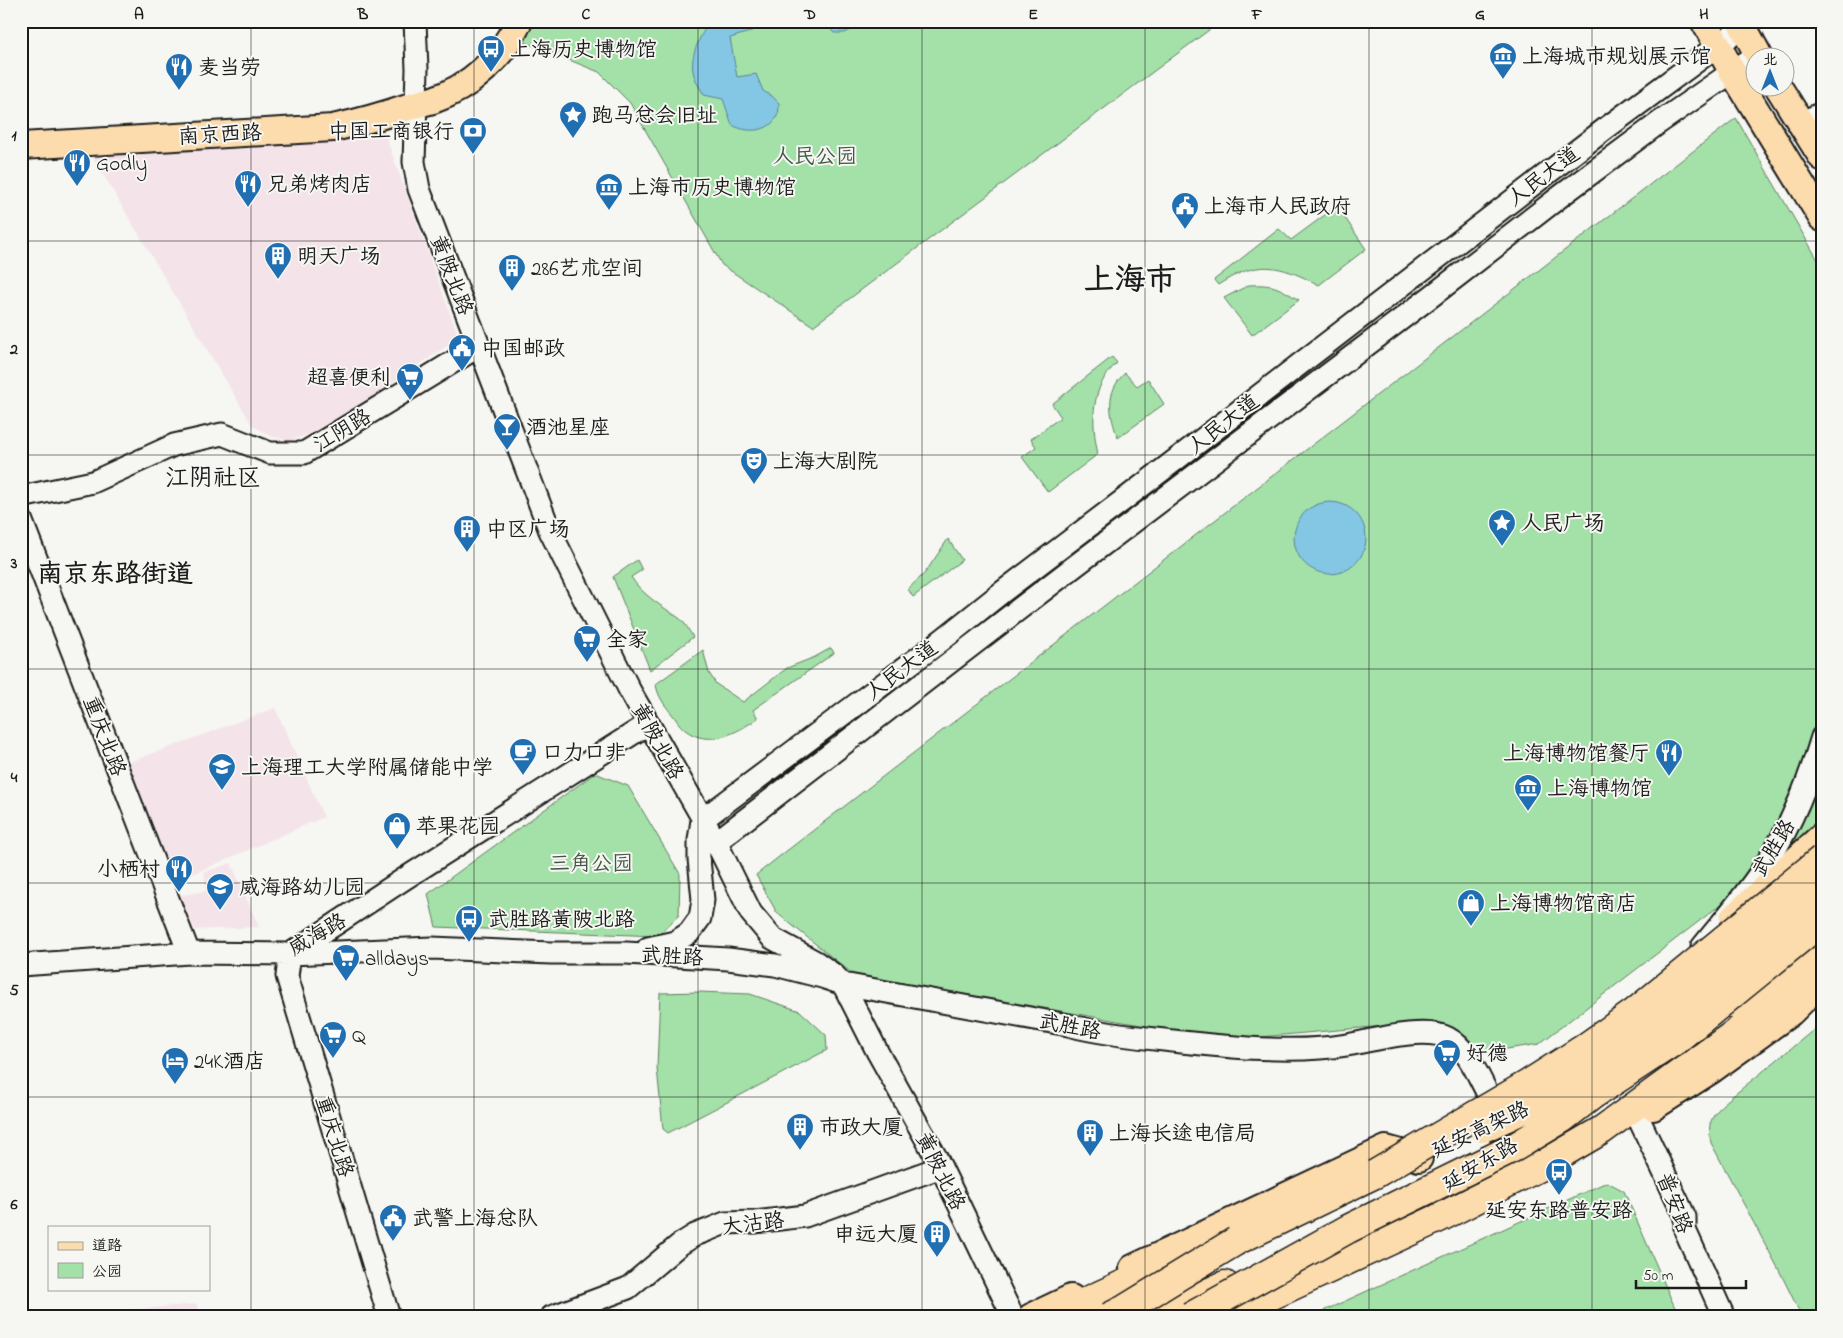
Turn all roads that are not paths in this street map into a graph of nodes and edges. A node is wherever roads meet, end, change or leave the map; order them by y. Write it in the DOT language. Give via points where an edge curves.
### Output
graph roads {
  1 [pos="415,21"];
  2 [pos="503,21"];
  3 [pos="519,21"];
  4 [pos="1704,21"];
  5 [pos="1741,24"];
  6 [pos="1717,45"];
  7 [pos="1754,48"];
  8 [pos="1746,63"];
  9 [pos="1732,71"];
  10 [pos="1790,98"];
  11 [pos="415,104"];
  12 [pos="1811,118"];
  13 [pos="21,146"];
  14 [pos="1822,157"];
  15 [pos="1822,218"];
  16 [pos="479,346"];
  17 [pos="21,497"];
  18 [pos="21,519"];
  19 [pos="648,724"];
  20 [pos="1822,737"];
  21 [pos="702,820"];
  22 [pos="1822,836"];
  23 [pos="716,842"];
  24 [pos="1822,859"];
  25 [pos="1822,886"];
  26 [pos="1822,894"];
  27 [pos="1822,921"];
  28 [pos="1822,938"];
  29 [pos="1822,946"];
  30 [pos="1702,947"];
  31 [pos="189,953"];
  32 [pos="626,953"];
  33 [pos="290,954"];
  34 [pos="1822,962"];
  35 [pos="21,965"];
  36 [pos="1722,968"];
  37 [pos="1822,981"];
  38 [pos="843,984"];
  39 [pos="1614,1016"];
  40 [pos="1488,1094"];
  41 [pos="1638,1117"];
  42 [pos="1563,1118"];
  43 [pos="1479,1125"];
  44 [pos="1419,1158"];
  45 [pos="941,1167"];
  46 [pos="1376,1174"];
  47 [pos="1348,1229"];
  48 [pos="1236,1240"];
  49 [pos="389,1317"];
  50 [pos="551,1317"];
  51 [pos="1013,1317"];
  52 [pos="1032,1317"];
  53 [pos="1052,1317"];
  54 [pos="1083,1317"];
  55 [pos="1109,1317"];
  56 [pos="1156,1317"];
  57 [pos="1171,1317"];
  58 [pos="1190,1317"];
  59 [pos="1226,1317"];
  60 [pos="1724,1317"];
  1 -- 11 [label="street, 黄陂北路"];
  2 -- 11 [label="main road, 南京西路" via="471,62 444,86"];
  3 -- 11 [label="main road, 南京西路" via="499,54 478,75 453,91"];
  4 -- 6 [label="main road"];
  5 -- 6 [label="street, 人民大道"];
  5 -- 7 [label="main road"];
  6 -- 9 [label="main road"];
  6 -- 21 [label="street, 人民大道" via="942,640"];
  8 -- 9 [label="street, 人民大道"];
  9 -- 15 [label="main road"];
  9 -- 23 [label="street, 人民大道" via="1562,195"];
  10 -- 12 [label="main road"];
  11 -- 13 [label="main road, 南京西路" via="333,128"];
  11 -- 16 [label="street, 黄陂北路" via="414,162 419,189"];
  12 -- 14 [label="main road"];
  16 -- 17 [label="street, 江阴路" via="304,453 270,453 222,434 174,445 93,482"];
  16 -- 19 [label="street, 黄陂北路" via="550,532"];
  18 -- 31 [label="street, 重庆北路"];
  19 -- 21 [label="street, 黄陂北路"];
  19 -- 33 [label="street, 威海路"];
  20 -- 30 [label="street, 武胜路" via="1801,800 1782,837 1762,870"];
  21 -- 23 [label="street, 黄陂北路"];
  21 -- 32 [label="street, 武胜路" via="699,859 703,900 700,918 689,933 675,942"];
  22 -- 30 [label="main road"];
  23 -- 38 [label="street, 黄陂北路" via="751,914 772,938 816,962"];
  24 -- 46 [label="highway, bridge" via="1634,1013 1586,1047"];
  25 -- 36 [label="main road, 延安东路"];
  26 -- 46 [label="highway, 延安高架路, bridge" via="1683,1006 1618,1052 1535,1104 1455,1142"];
  27 -- 42 [label="highway, 延安高架路, bridge" via="1676,1040"];
  28 -- 42 [label="highway, bridge" via="1686,1048 1608,1098"];
  29 -- 57 [label="main road, 延安东路" via="1685,1041 1402,1210"];
  30 -- 39 [label="main road"];
  31 -- 33 [label="street, 威海路"];
  31 -- 35 [label="street, 威海路"];
  32 -- 33 [label="street, 武胜路" via="432,948"];
  32 -- 38 [label="street, 武胜路" via="728,959 775,966"];
  33 -- 49 [label="street, 重庆北路" via="287,976"];
  34 -- 59 [label="highway" via="1741,1029 1602,1130 1439,1218"];
  36 -- 39 [label="main road"];
  36 -- 43 [label="main road, 延安东路" via="1642,1029"];
  37 -- 41 [label="main road, 延安东路" via="1791,1012 1711,1070"];
  38 -- 40 [label="street, 武胜路" via="1091,1031 1206,1044 1311,1048 1344,1046 1416,1033 1437,1035 1458,1046"];
  38 -- 45 [label="street, 黄陂北路"];
  39 -- 40 [label="main road"];
  40 -- 43 [label="main road, 延安东路"];
  41 -- 59 [label="main road, 延安东路" via="1549,1172"];
  41 -- 60 [label="street, 普安路" via="1685,1217 1685,1230"];
  42 -- 47 [label="highway, 延安高架路, bridge" via="1515,1147"];
  43 -- 44 [label="main road, 延安东路"];
  44 -- 52 [label="main road, 延安东路" via="1386,1148"];
  44 -- 54 [label="main road, 延安东路"];
  45 -- 50 [label="street, 大沽路" via="805,1216 725,1224 708,1230 679,1245 628,1288"];
  45 -- 51 [label="street, 黄陂北路"];
  46 -- 48 [label="highway, 延安高架路"];
  47 -- 56 [label="highway, 延安高架路, bridge"];
  47 -- 58 [label="highway, bridge"];
  48 -- 53 [label="highway, bridge" via="1124,1284"];
  48 -- 55 [label="highway, 延安高架路, bridge"];
}
